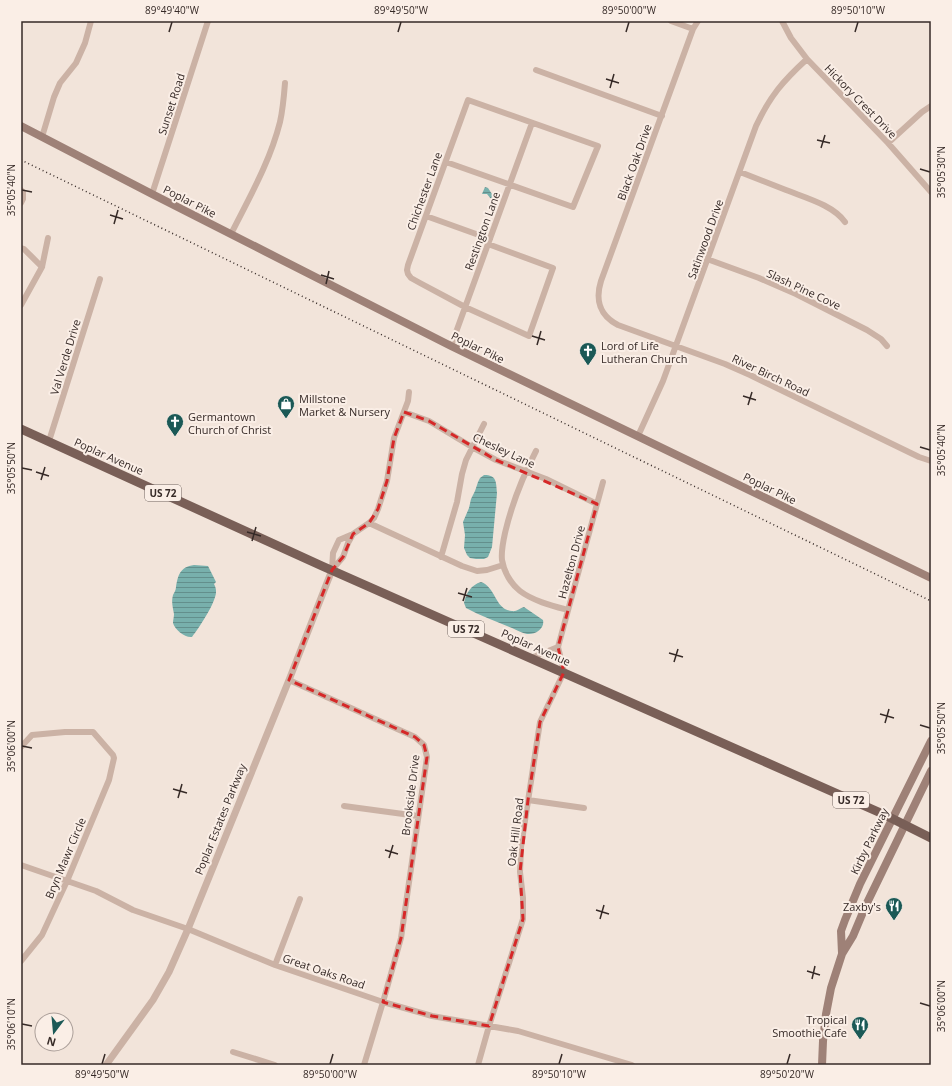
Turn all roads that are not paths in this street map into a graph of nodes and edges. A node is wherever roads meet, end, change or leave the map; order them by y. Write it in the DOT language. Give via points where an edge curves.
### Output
graph roads {
  1 [pos="91,21"];
  2 [pos="208,21"];
  3 [pos="671,21"];
  4 [pos="698,21"];
  5 [pos="782,21"];
  6 [pos="693,29"];
  7 [pos="806,59"];
  8 [pos="536,70"];
  9 [pos="285,83"];
  10 [pos="931,106"];
  11 [pos="662,116"];
  12 [pos="532,123"];
  13 [pos="21,126"];
  14 [pos="42,137"];
  15 [pos="888,143"];
  16 [pos="446,162"];
  17 [pos="740,172"];
  18 [pos="510,184"];
  19 [pos="21,190"];
  20 [pos="931,192"];
  21 [pos="152,194"];
  22 [pos="21,203"];
  23 [pos="426,216"];
  24 [pos="846,222"];
  25 [pos="231,234"];
  26 [pos="48,238"];
  27 [pos="489,242"];
  28 [pos="21,248"];
  29 [pos="707,259"];
  30 [pos="42,267"];
  31 [pos="100,279"];
  32 [pos="21,305"];
  33 [pos="465,307"];
  34 [pos="603,312"];
  35 [pos="451,346"];
  36 [pos="887,346"];
  37 [pos="676,347"];
  38 [pos="409,392"];
  39 [pos="404,412"];
  40 [pos="484,424"];
  41 [pos="21,429"];
  42 [pos="638,436"];
  43 [pos="49,442"];
  44 [pos="472,447"];
  45 [pos="536,451"];
  46 [pos="931,461"];
  47 [pos="526,472"];
  48 [pos="603,482"];
  49 [pos="597,504"];
  50 [pos="369,523"];
  51 [pos="354,533"];
  52 [pos="440,557"];
  53 [pos="503,565"];
  54 [pos="332,570"];
  55 [pos="931,578"];
  56 [pos="568,610"];
  57 [pos="558,647"];
  58 [pos="532,658"];
  59 [pos="564,672"];
  60 [pos="289,680"];
  61 [pos="931,741"];
  62 [pos="21,747"];
  63 [pos="931,771"];
  64 [pos="528,800"];
  65 [pos="344,806"];
  66 [pos="584,808"];
  67 [pos="418,816"];
  68 [pos="892,818"];
  69 [pos="905,825"];
  70 [pos="931,838"];
  71 [pos="21,865"];
  72 [pos="67,881"];
  73 [pos="300,899"];
  74 [pos="188,929"];
  75 [pos="842,954"];
  76 [pos="21,961"];
  77 [pos="275,965"];
  78 [pos="383,1002"];
  79 [pos="489,1026"];
  80 [pos="233,1052"];
  81 [pos="622,1064"];
  82 [pos="106,1065"];
  83 [pos="276,1065"];
  84 [pos="364,1065"];
  85 [pos="478,1065"];
  86 [pos="632,1065"];
  87 [pos="822,1065"];
  1 -- 14 [label="street" via="76,63 60,83 54,97"];
  2 -- 21 [label="street, Sunset Road"];
  3 -- 6 [label="street"];
  4 -- 6 [label="street, Black Oak Drive"];
  5 -- 7 [label="street, Hickory Crest Drive" via="790,38"];
  6 -- 11 [label="street, Black Oak Drive"];
  7 -- 15 [label="street, Hickory Crest Drive"];
  7 -- 17 [label="street, Satinwood Drive" via="783,82 765,108"];
  8 -- 11 [label="street"];
  9 -- 25 [label="street" via="280,121 273,145"];
  10 -- 15 [label="street"];
  11 -- 34 [label="street, Black Oak Drive" via="600,285 599,299"];
  12 -- 16 [label="street, Chichester Lane" via="468,100"];
  12 -- 18 [label="street, Restington Lane"];
  12 -- 18 [label="street" via="598,146 573,207"];
  13 -- 14 [label="main road, Poplar Pike"];
  14 -- 21 [label="main road, Poplar Pike"];
  15 -- 20 [label="street, Hickory Crest Drive"];
  16 -- 18 [label="street"];
  16 -- 23 [label="street, Chichester Lane"];
  17 -- 24 [label="street" via="826,207"];
  17 -- 29 [label="street, Satinwood Drive"];
  18 -- 27 [label="street, Restington Lane"];
  19 -- 22 [label="street"];
  21 -- 25 [label="main road, Poplar Pike"];
  23 -- 27 [label="street"];
  23 -- 33 [label="street, Chichester Lane" via="408,265 408,274"];
  25 -- 35 [label="main road, Poplar Pike"];
  26 -- 30 [label="street"];
  27 -- 33 [label="street, Restington Lane"];
  27 -- 33 [label="street" via="553,268 528,336"];
  28 -- 30 [label="street"];
  29 -- 36 [label="street, Slash Pine Cove" via="796,294 867,330"];
  29 -- 37 [label="street, Satinwood Drive"];
  30 -- 32 [label="street"];
  31 -- 43 [label="street, Val Verde Drive"];
  33 -- 35 [label="street, Restington Lane"];
  34 -- 37 [label="street, River Birch Road" via="618,325"];
  35 -- 42 [label="main road, Poplar Pike"];
  37 -- 42 [label="street, Satinwood Drive"];
  37 -- 46 [label="street, River Birch Road" via="750,375"];
  38 -- 39 [label="street"];
  39 -- 44 [label="street, Chesley Lane" via="429,421"];
  39 -- 50 [label="street" via="394,438 387,481 374,518"];
  40 -- 44 [label="street"];
  41 -- 43 [label="main road, Poplar Avenue / US 72"];
  42 -- 55 [label="main road, Poplar Pike"];
  43 -- 54 [label="main road, Poplar Avenue / US 72"];
  44 -- 47 [label="street, Chesley Lane"];
  44 -- 52 [label="street" via="466,460 457,502"];
  45 -- 47 [label="street"];
  47 -- 49 [label="street, Chesley Lane"];
  47 -- 53 [label="street" via="509,514 502,549"];
  48 -- 49 [label="street, Hazelton Drive"];
  49 -- 56 [label="street, Hazelton Drive"];
  50 -- 51 [label="street"];
  50 -- 52 [label="street"];
  51 -- 54 [label="street"];
  51 -- 54 [label="street" via="336,545"];
  52 -- 53 [label="street" via="477,571"];
  53 -- 56 [label="street" via="508,577 520,591"];
  54 -- 58 [label="main road, Poplar Avenue / US 72"];
  54 -- 60 [label="street, Poplar Estates Parkway"];
  56 -- 57 [label="street, Hazelton Drive"];
  57 -- 58 [label="street"];
  57 -- 59 [label="street, Hazelton Drive"];
  58 -- 59 [label="main road, Poplar Avenue / US 72"];
  59 -- 64 [label="street, Oak Hill Road" via="540,722"];
  59 -- 68 [label="main road, Poplar Avenue / US 72"];
  60 -- 67 [label="street, Brookside Drive" via="415,737 424,745 427,757"];
  60 -- 74 [label="street, Poplar Estates Parkway"];
  61 -- 68 [label="main road, Kirby Parkway"];
  62 -- 72 [label="street, Bryn Mawr Circle" via="32,735 93,732 113,755 109,780"];
  63 -- 69 [label="main road, Kirby Parkway"];
  64 -- 66 [label="street"];
  64 -- 79 [label="street, Oak Hill Road" via="521,847 523,919"];
  65 -- 67 [label="street"];
  67 -- 78 [label="street, Brookside Drive" via="401,938"];
  68 -- 69 [label="main road, Poplar Avenue / US 72"];
  68 -- 75 [label="main road, Kirby Parkway" via="845,920 841,931"];
  69 -- 70 [label="main road, Poplar Avenue / US 72"];
  69 -- 75 [label="main road, Kirby Parkway"];
  71 -- 72 [label="street, Great Oaks Road"];
  72 -- 74 [label="street, Great Oaks Road" via="96,891 133,910"];
  72 -- 76 [label="street, Bryn Mawr Circle" via="42,934"];
  73 -- 77 [label="street"];
  74 -- 77 [label="street, Great Oaks Road"];
  74 -- 82 [label="street, Poplar Estates Parkway" via="153,1000"];
  75 -- 87 [label="main road, Kirby Parkway" via="826,1014"];
  77 -- 78 [label="street, Great Oaks Road"];
  78 -- 79 [label="street, Great Oaks Road" via="432,1016"];
  78 -- 84 [label="street, Brookside Drive"];
  79 -- 81 [label="street, Great Oaks Road" via="518,1031"];
  79 -- 85 [label="street, Oak Hill Road"];
  80 -- 83 [label="street"];
  81 -- 86 [label="street, Great Oaks Road"];
}
